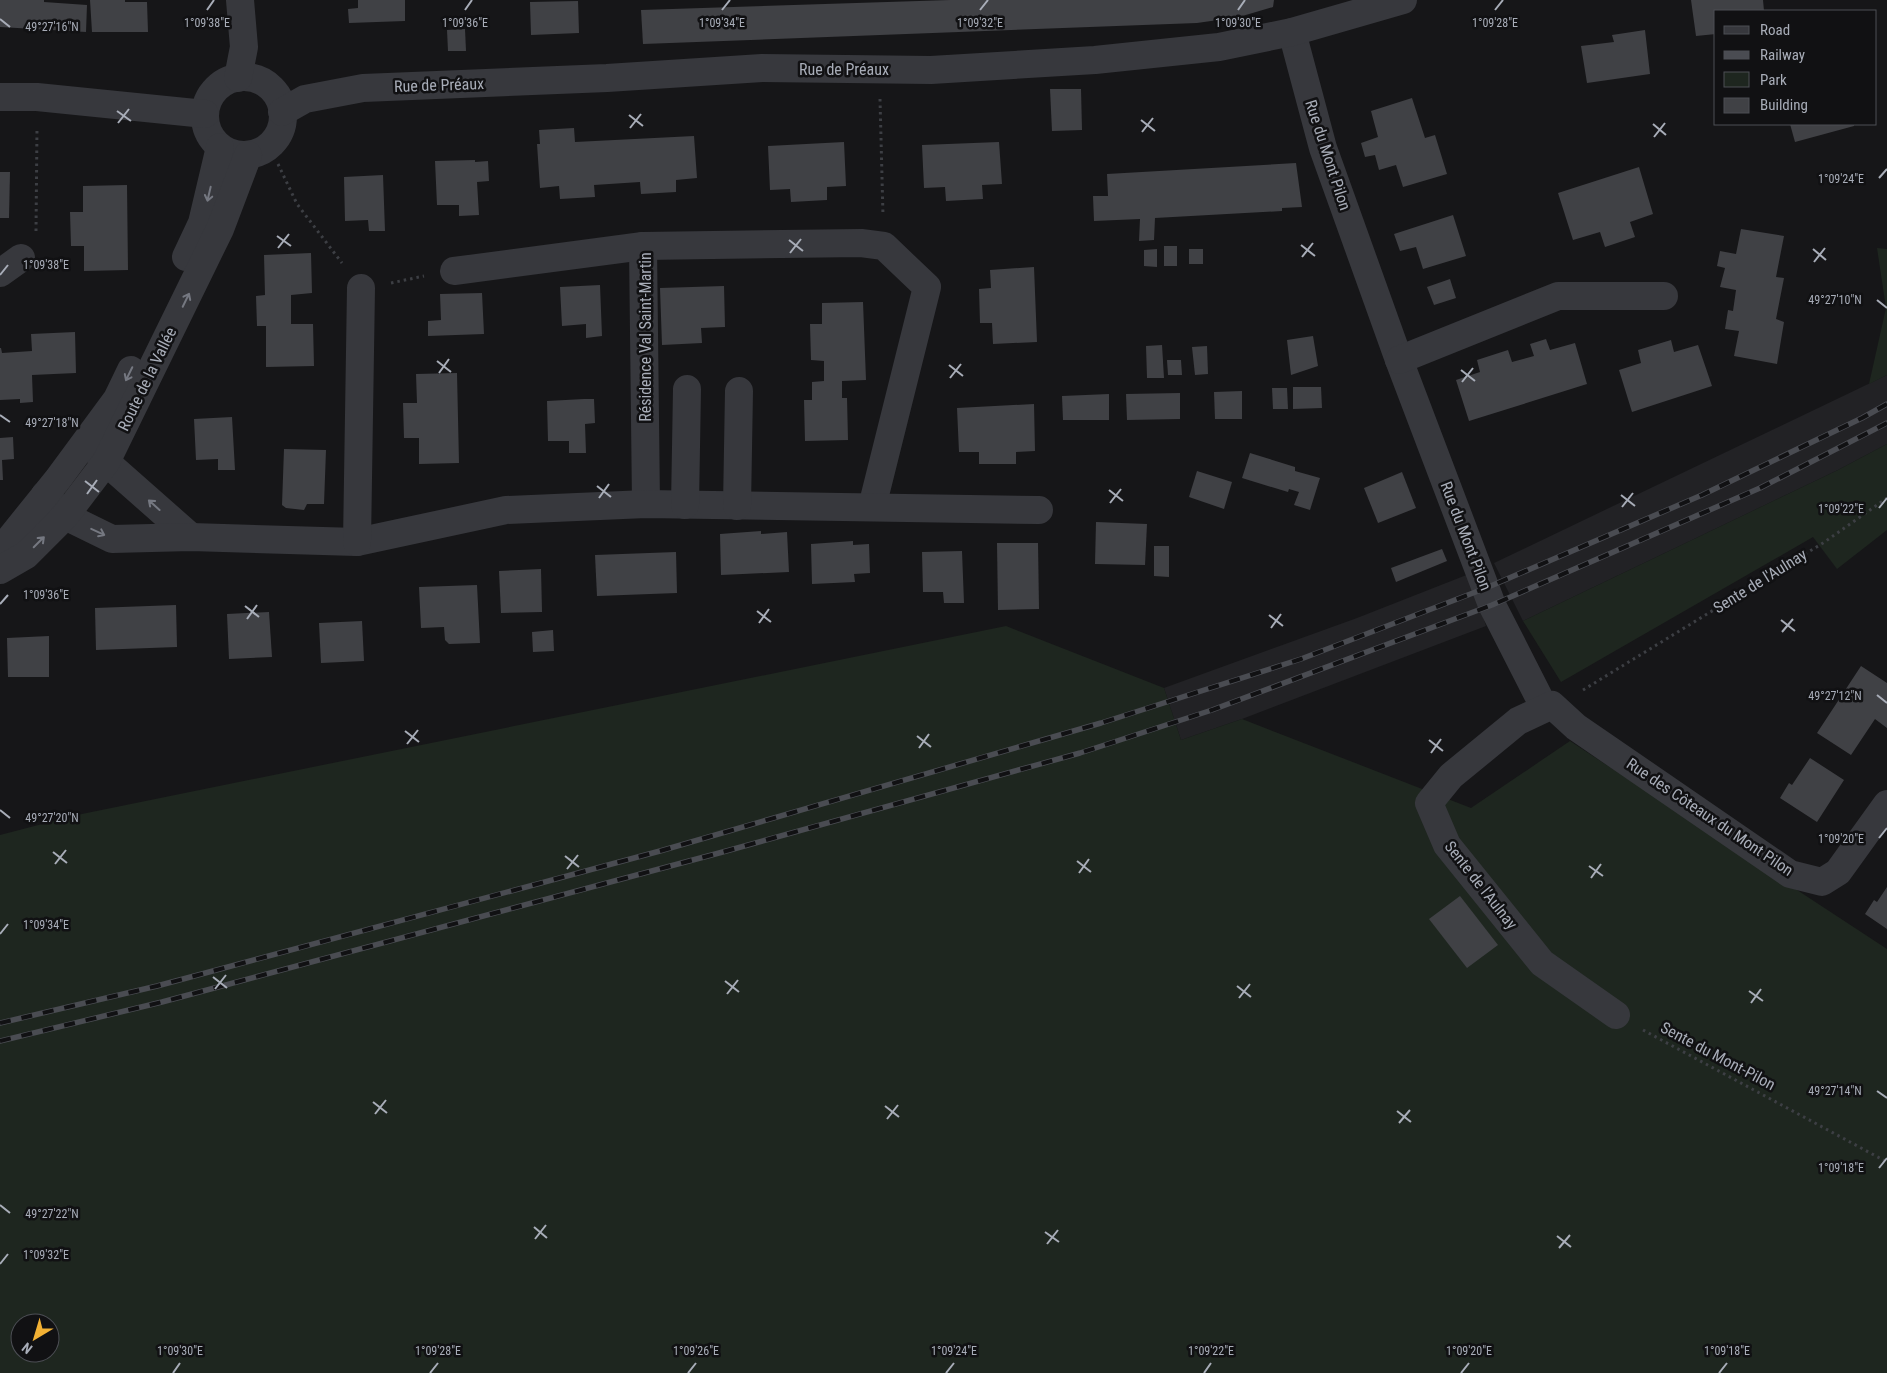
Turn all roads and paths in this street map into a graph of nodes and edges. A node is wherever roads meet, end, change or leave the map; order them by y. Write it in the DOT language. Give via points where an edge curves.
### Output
graph roads {
  1 [pos="240,0"];
  2 [pos="1397,1"];
  3 [pos="1292,32"];
  4 [pos="879,69"];
  5 [pos="238,78"];
  6 [pos="0,97"];
  7 [pos="37,97"];
  8 [pos="282,112"];
  9 [pos="205,114"];
  10 [pos="220,147"];
  11 [pos="259,150"];
  12 [pos="643,246"];
  13 [pos="884,246"];
  14 [pos="11,266"];
  15 [pos="454,271"];
  16 [pos="361,288"];
  17 [pos="1664,296"];
  18 [pos="1399,360"];
  19 [pos="688,389"];
  20 [pos="739,391"];
  21 [pos="87,440"];
  22 [pos="106,462"];
  23 [pos="45,495"];
  24 [pos="1887,498"];
  25 [pos="646,504"];
  26 [pos="685,505"];
  27 [pos="738,506"];
  28 [pos="872,507"];
  29 [pos="1039,510"];
  30 [pos="65,516"];
  31 [pos="191,537"];
  32 [pos="356,542"];
  33 [pos="0,551"];
  34 [pos="0,570"];
  35 [pos="1548,706"];
  36 [pos="1887,804"];
  37 [pos="1616,1015"];
  38 [pos="1887,1162"];
  1 -- 5 [label="street" via="244,47"];
  2 -- 3 [label="street, Rue de Préaux"];
  3 -- 4 [label="street, Rue de Préaux" via="1219,48 1095,60 931,70"];
  3 -- 18 [label="street, Rue du Mont Pilon" via="1323,148"];
  4 -- 8 [label="street, Rue de Préaux" via="762,68 364,88 305,99"];
  4 -- 13 [label="path"];
  5 -- 8 [label="street" via="254,79 268,86"];
  5 -- 9 [label="street" via="218,87 209,99"];
  6 -- 7 [label="street"];
  7 -- 9 [label="street"];
  7 -- 14 [label="path" via="36,232"];
  8 -- 11 [label="street" via="278,134"];
  9 -- 10 [label="street" via="207,128"];
  10 -- 11 [label="street" via="233,154"];
  10 -- 21 [label="street, Route de la Vallée, one-way" via="202,223 117,399"];
  11 -- 16 [label="path"];
  22 -- 11 [label="street, Route de la Vallée, one-way"];
  12 -- 13 [label="street, Résidence Val Saint-Martin" via="861,243"];
  12 -- 15 [label="street"];
  12 -- 25 [label="street, Résidence Val Saint-Martin"];
  13 -- 28 [label="street" via="927,287"];
  15 -- 16 [label="path"];
  16 -- 32 [label="street"];
  17 -- 18 [label="street" via="1558,296"];
  18 -- 35 [label="street, Rue du Mont Pilon" via="1492,605"];
  19 -- 26 [label="street"];
  20 -- 27 [label="street"];
  21 -- 22 [label="street"];
  21 -- 23 [label="street, Route de la Vallée"];
  22 -- 30 [label="street, Route de la Vallée"];
  31 -- 22 [label="street, one-way"];
  23 -- 30 [label="street"];
  23 -- 33 [label="street, Route de la Vallée"];
  24 -- 35 [label="path, Sente de l'Aulnay" via="1823,543 1581,692"];
  25 -- 26 [label="street"];
  25 -- 32 [label="street" via="506,510"];
  26 -- 27 [label="street"];
  27 -- 28 [label="street"];
  28 -- 29 [label="street"];
  30 -- 31 [label="street, one-way" via="112,539"];
  34 -- 30 [label="street, Route de la Vallée, one-way" via="26,556"];
  31 -- 32 [label="street"];
  35 -- 36 [label="street, Rue des Côteaux du Mont Pilon" via="1790,874 1822,882 1838,872"];
  35 -- 37 [label="street, Sente de l'Aulnay" via="1518,721 1451,776 1429,803 1447,845 1542,963"];
  37 -- 38 [label="path, Sente du Mont-Pilon"];
}
